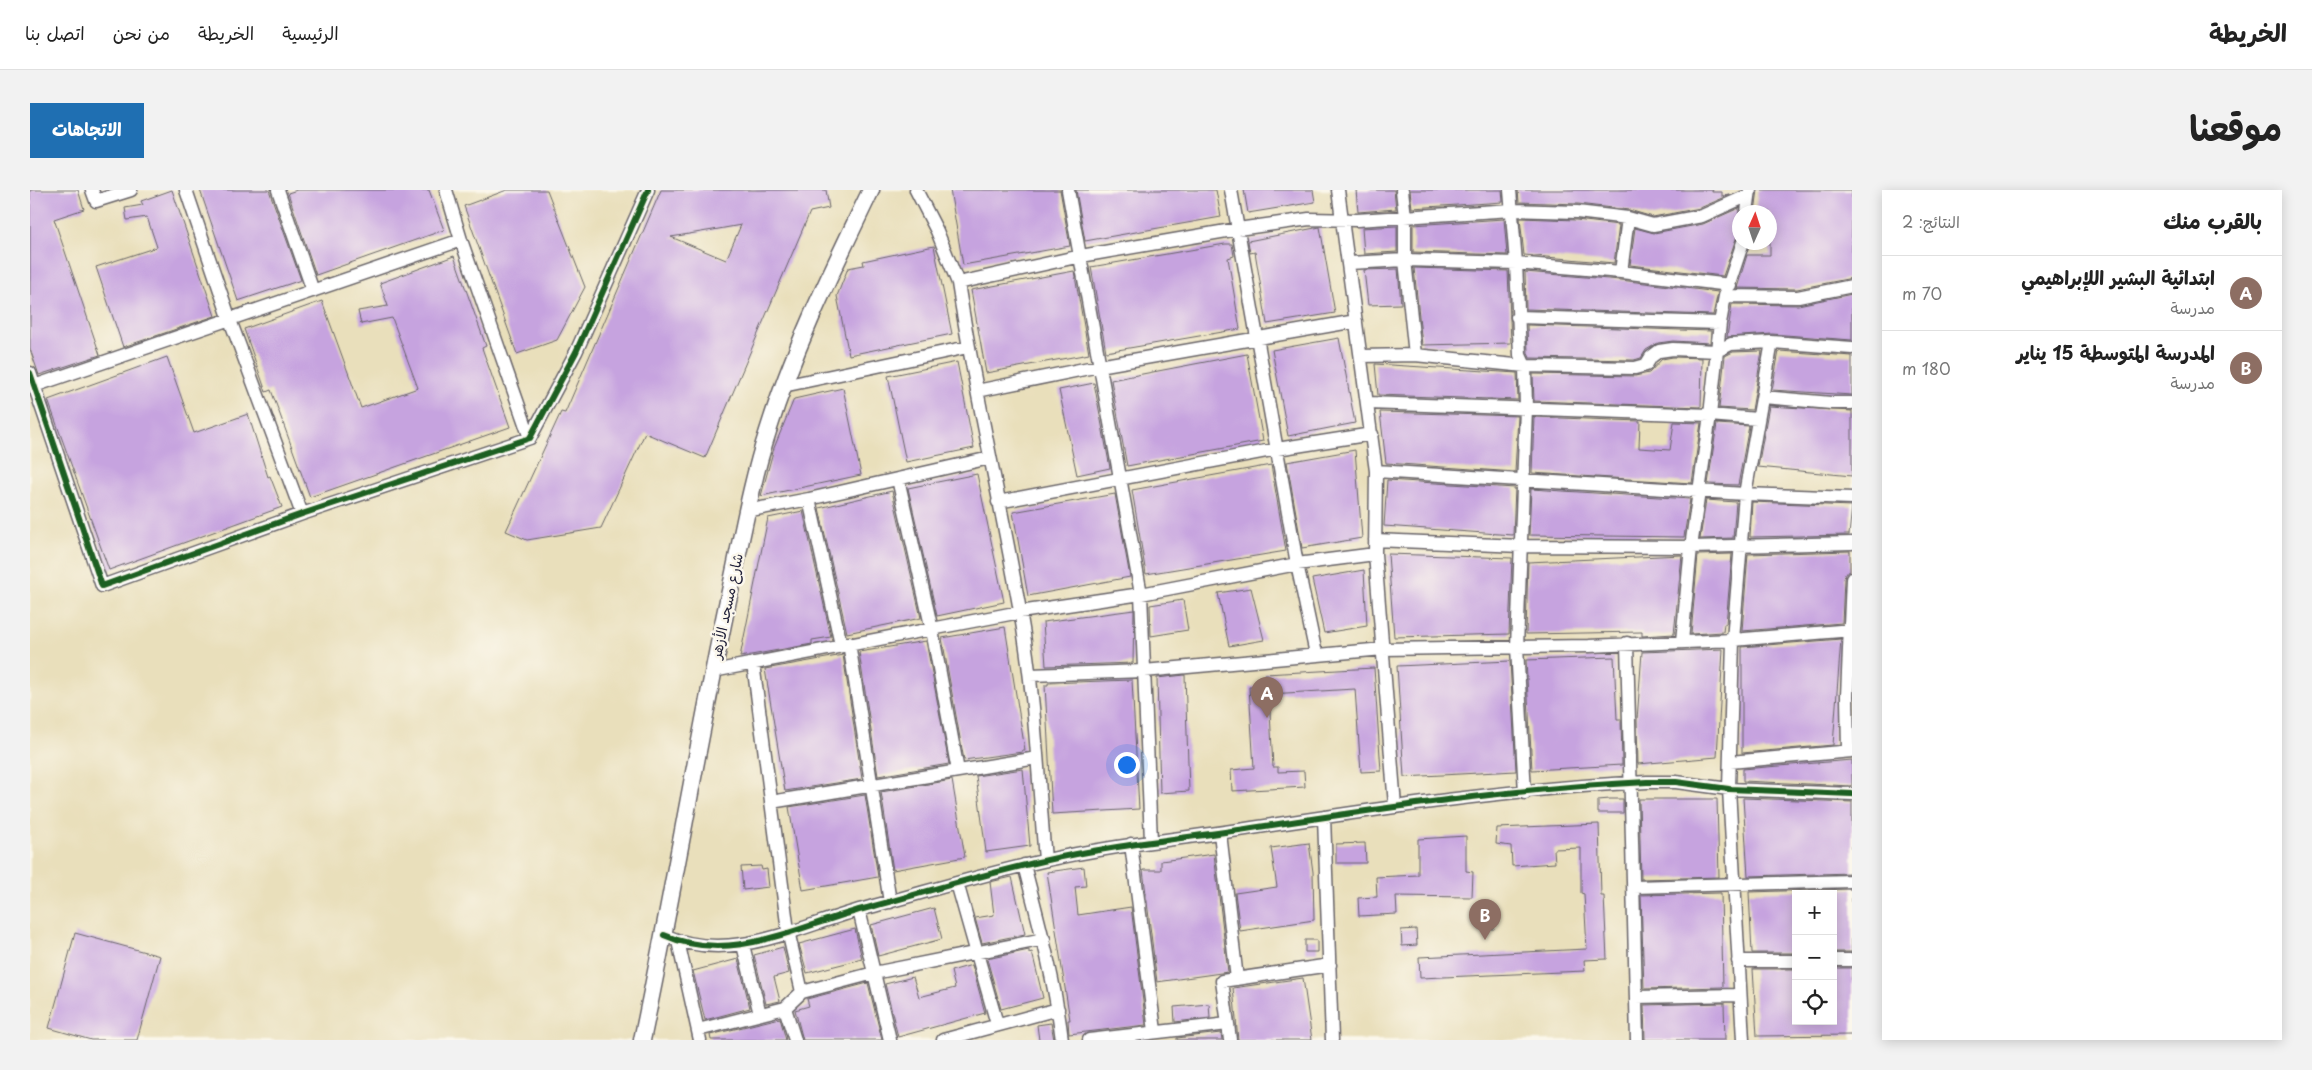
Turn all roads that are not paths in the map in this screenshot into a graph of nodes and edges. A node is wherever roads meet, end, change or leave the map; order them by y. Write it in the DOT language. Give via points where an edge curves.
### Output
graph roads {
  1 [pos="92,190"];
  2 [pos="131,190"];
  3 [pos="186,190"];
  4 [pos="278,190"];
  5 [pos="446,190"];
  6 [pos="648,190"];
  7 [pos="871,190"];
  8 [pos="916,190"];
  9 [pos="1068,190"];
  10 [pos="1231,190"];
  11 [pos="1338,190"];
  12 [pos="1402,190"];
  13 [pos="1510,190"];
  14 [pos="1749,192"];
  15 [pos="1747,205"];
  16 [pos="1512,210"];
  17 [pos="1405,217"];
  18 [pos="1628,218"];
  19 [pos="1342,219"];
  20 [pos="1238,229"];
  21 [pos="461,240"];
  22 [pos="1740,250"];
  23 [pos="1081,256"];
  24 [pos="1405,260"];
  25 [pos="1349,262"];
  26 [pos="1516,263"];
  27 [pos="1621,272"];
  28 [pos="958,283"];
  29 [pos="1852,286"];
  30 [pos="1727,290"];
  31 [pos="313,291"];
  32 [pos="1517,317"];
  33 [pos="230,320"];
  34 [pos="1356,321"];
  35 [pos="1720,323"];
  36 [pos="1257,339"];
  37 [pos="1772,342"];
  38 [pos="968,346"];
  39 [pos="1852,348"];
  40 [pos="1717,351"];
  41 [pos="1415,354"];
  42 [pos="1361,356"];
  43 [pos="1099,366"];
  44 [pos="1525,366"];
  45 [pos="30,373"];
  46 [pos="34,386"];
  47 [pos="783,386"];
  48 [pos="977,390"];
  49 [pos="1763,397"];
  50 [pos="1368,403"];
  51 [pos="1852,403"];
  52 [pos="1526,408"];
  53 [pos="1710,415"];
  54 [pos="1757,419"];
  55 [pos="1372,434"];
  56 [pos="530,438"];
  57 [pos="1277,449"];
  58 [pos="990,458"];
  59 [pos="1376,471"];
  60 [pos="898,478"];
  61 [pos="1121,480"];
  62 [pos="1524,481"];
  63 [pos="1698,491"];
  64 [pos="1745,494"];
  65 [pos="1852,498"];
  66 [pos="809,499"];
  67 [pos="998,502"];
  68 [pos="746,511"];
  69 [pos="302,514"];
  70 [pos="1375,540"];
  71 [pos="1852,542"];
  72 [pos="1740,545"];
  73 [pos="1521,546"];
  74 [pos="1691,547"];
  75 [pos="1375,554"];
  76 [pos="1297,564"];
  77 [pos="1852,579"];
  78 [pos="1141,594"];
  79 [pos="1020,612"];
  80 [pos="932,630"];
  81 [pos="1850,630"];
  82 [pos="1733,640"];
  83 [pos="1682,641"];
  84 [pos="1627,643"];
  85 [pos="845,644"];
  86 [pos="1518,647"];
  87 [pos="1383,649"];
  88 [pos="1316,654"];
  89 [pos="753,663"];
  90 [pos="713,671"];
  91 [pos="1144,671"];
  92 [pos="1030,675"];
  93 [pos="1850,751"];
  94 [pos="1037,758"];
  95 [pos="1730,762"];
  96 [pos="958,771"];
  97 [pos="1630,783"];
  98 [pos="872,786"];
  99 [pos="1729,788"];
  100 [pos="1525,793"];
  101 [pos="1852,794"];
  102 [pos="771,802"];
  103 [pos="1395,806"];
  104 [pos="1324,817"];
  105 [pos="1220,833"];
  106 [pos="1151,841"];
  107 [pos="1131,844"];
  108 [pos="1045,860"];
  109 [pos="1024,866"];
  110 [pos="1852,881"];
  111 [pos="957,882"];
  112 [pos="1733,884"];
  113 [pos="1634,887"];
  114 [pos="890,902"];
  115 [pos="859,910"];
  116 [pos="788,931"];
  117 [pos="671,938"];
  118 [pos="1044,939"];
  119 [pos="744,945"];
  120 [pos="977,954"];
  121 [pos="1837,960"];
  122 [pos="1852,960"];
  123 [pos="1738,961"];
  124 [pos="1792,961"];
  125 [pos="1330,965"];
  126 [pos="874,973"];
  127 [pos="1237,979"];
  128 [pos="802,992"];
  129 [pos="1740,995"];
  130 [pos="1636,998"];
  131 [pos="785,1008"];
  132 [pos="1058,1010"];
  133 [pos="760,1014"];
  134 [pos="997,1024"];
  135 [pos="1228,1024"];
  136 [pos="1155,1031"];
  137 [pos="699,1035"];
  138 [pos="642,1040"];
  139 [pos="795,1040"];
  140 [pos="890,1040"];
  141 [pos="943,1040"];
  142 [pos="1062,1040"];
  143 [pos="1089,1040"];
  144 [pos="1230,1040"];
  145 [pos="1332,1040"];
  146 [pos="1637,1040"];
  147 [pos="1743,1040"];
  1 -- 2 [label="street" via="96,202"];
  3 -- 33 [label="street"];
  4 -- 31 [label="street"];
  5 -- 21 [label="street"];
  6 -- 56 [label="street" via="576,352"];
  7 -- 47 [label="street, شارع مسجد الأزهر" via="816,304"];
  8 -- 28 [label="street"];
  9 -- 23 [label="street"];
  10 -- 20 [label="street"];
  11 -- 19 [label="street"];
  12 -- 17 [label="street"];
  13 -- 16 [label="street"];
  14 -- 15 [label="street"];
  14 -- 18 [label="street" via="1695,218 1653,225"];
  16 -- 17 [label="street"];
  16 -- 18 [label="street"];
  16 -- 26 [label="street"];
  17 -- 19 [label="street"];
  17 -- 24 [label="street"];
  18 -- 27 [label="street"];
  19 -- 20 [label="street" via="1309,219"];
  19 -- 25 [label="street"];
  20 -- 23 [label="street"];
  20 -- 36 [label="street"];
  21 -- 31 [label="street"];
  21 -- 56 [label="street"];
  22 -- 30 [label="street"];
  23 -- 28 [label="street"];
  23 -- 43 [label="street"];
  24 -- 25 [label="street"];
  24 -- 26 [label="street"];
  24 -- 41 [label="street"];
  25 -- 34 [label="street"];
  26 -- 27 [label="street"];
  26 -- 32 [label="street"];
  27 -- 30 [label="street"];
  28 -- 38 [label="street"];
  29 -- 30 [label="street" via="1798,297"];
  30 -- 35 [label="street"];
  31 -- 33 [label="street"];
  32 -- 35 [label="street"];
  32 -- 44 [label="street" via="1520,355"];
  33 -- 46 [label="street"];
  33 -- 69 [label="street"];
  34 -- 36 [label="street"];
  34 -- 42 [label="street"];
  35 -- 40 [label="street"];
  36 -- 43 [label="street"];
  36 -- 57 [label="street"];
  37 -- 39 [label="street"];
  37 -- 40 [label="street" via="1730,344"];
  37 -- 49 [label="street"];
  38 -- 47 [label="street"];
  38 -- 48 [label="street"];
  40 -- 44 [label="street" via="1659,351 1646,365 1635,368"];
  40 -- 53 [label="street"];
  41 -- 42 [label="street"];
  41 -- 44 [label="street"];
  42 -- 50 [label="street"];
  43 -- 48 [label="street"];
  43 -- 61 [label="street"];
  44 -- 52 [label="street"];
  45 -- 46 [label="street"];
  46 -- 69 [label="street" via="102,586"];
  47 -- 68 [label="street, شارع مسجد الأزهر"];
  48 -- 58 [label="street"];
  49 -- 51 [label="street"];
  49 -- 54 [label="street"];
  50 -- 52 [label="street"];
  50 -- 55 [label="street"];
  52 -- 53 [label="street"];
  52 -- 62 [label="street"];
  53 -- 54 [label="street"];
  53 -- 63 [label="street"];
  54 -- 64 [label="street"];
  55 -- 57 [label="street"];
  55 -- 59 [label="street"];
  56 -- 69 [label="street"];
  57 -- 61 [label="street"];
  57 -- 76 [label="street"];
  58 -- 60 [label="street"];
  58 -- 67 [label="street"];
  59 -- 62 [label="street"];
  59 -- 70 [label="street"];
  60 -- 66 [label="street"];
  60 -- 80 [label="street"];
  61 -- 67 [label="street"];
  61 -- 78 [label="street"];
  62 -- 63 [label="street"];
  62 -- 73 [label="street"];
  63 -- 64 [label="street"];
  63 -- 74 [label="street"];
  64 -- 65 [label="street"];
  64 -- 72 [label="street"];
  66 -- 68 [label="street"];
  66 -- 85 [label="street"];
  67 -- 79 [label="street"];
  68 -- 90 [label="street, شارع مسجد الأزهر"];
  70 -- 73 [label="street"];
  70 -- 75 [label="street"];
  71 -- 72 [label="street"];
  72 -- 74 [label="street"];
  72 -- 82 [label="street"];
  73 -- 74 [label="street"];
  73 -- 86 [label="street"];
  74 -- 83 [label="street"];
  75 -- 76 [label="street"];
  75 -- 87 [label="street"];
  76 -- 78 [label="street"];
  76 -- 88 [label="street"];
  77 -- 81 [label="street"];
  78 -- 79 [label="street"];
  78 -- 91 [label="street"];
  79 -- 80 [label="street"];
  79 -- 92 [label="street"];
  80 -- 85 [label="street"];
  80 -- 96 [label="street"];
  81 -- 82 [label="street"];
  81 -- 93 [label="street" via="1846,696"];
  82 -- 83 [label="street"];
  82 -- 95 [label="street"];
  83 -- 84 [label="street"];
  84 -- 86 [label="street"];
  84 -- 97 [label="street"];
  85 -- 89 [label="street"];
  85 -- 98 [label="street"];
  86 -- 87 [label="street"];
  86 -- 100 [label="street"];
  87 -- 88 [label="street"];
  87 -- 103 [label="street"];
  88 -- 91 [label="street"];
  89 -- 90 [label="street"];
  89 -- 102 [label="street"];
  90 -- 117 [label="street, شارع مسجد الأزهر"];
  91 -- 92 [label="street"];
  91 -- 106 [label="street"];
  92 -- 94 [label="street"];
  93 -- 95 [label="street"];
  94 -- 96 [label="street"];
  94 -- 108 [label="street"];
  95 -- 99 [label="street"];
  96 -- 98 [label="street"];
  97 -- 99 [label="street" via="1676,782"];
  97 -- 100 [label="street"];
  97 -- 113 [label="street"];
  98 -- 102 [label="street"];
  98 -- 114 [label="street"];
  99 -- 101 [label="street"];
  99 -- 112 [label="street"];
  100 -- 103 [label="street"];
  102 -- 116 [label="street"];
  103 -- 104 [label="street"];
  104 -- 105 [label="street"];
  104 -- 125 [label="street"];
  105 -- 106 [label="street"];
  105 -- 127 [label="street"];
  106 -- 107 [label="street"];
  107 -- 108 [label="street"];
  107 -- 136 [label="street"];
  108 -- 109 [label="street"];
  109 -- 111 [label="street"];
  109 -- 118 [label="street"];
  110 -- 112 [label="street"];
  111 -- 114 [label="street"];
  111 -- 120 [label="street"];
  112 -- 113 [label="street"];
  112 -- 123 [label="street"];
  113 -- 130 [label="street"];
  114 -- 115 [label="street"];
  115 -- 116 [label="street"];
  115 -- 126 [label="street"];
  116 -- 119 [label="street"];
  116 -- 128 [label="street"];
  117 -- 119 [label="street" via="723,947"];
  117 -- 137 [label="street"];
  117 -- 138 [label="street, شارع مسجد الأزهر"];
  118 -- 120 [label="street"];
  118 -- 132 [label="street"];
  119 -- 133 [label="street"];
  120 -- 126 [label="street"];
  120 -- 134 [label="street"];
  121 -- 122 [label="street"];
  123 -- 124 [label="street"];
  123 -- 129 [label="street"];
  125 -- 127 [label="street"];
  125 -- 145 [label="street"];
  126 -- 128 [label="street"];
  126 -- 140 [label="street"];
  127 -- 135 [label="street" via="1222,981"];
  128 -- 131 [label="street"];
  129 -- 130 [label="street"];
  129 -- 147 [label="street"];
  130 -- 146 [label="street"];
  131 -- 133 [label="street"];
  131 -- 139 [label="street"];
  132 -- 134 [label="street"];
  132 -- 142 [label="street"];
  133 -- 137 [label="street"];
  134 -- 141 [label="street"];
  135 -- 136 [label="street"];
  135 -- 144 [label="street"];
  136 -- 143 [label="street"];
}
